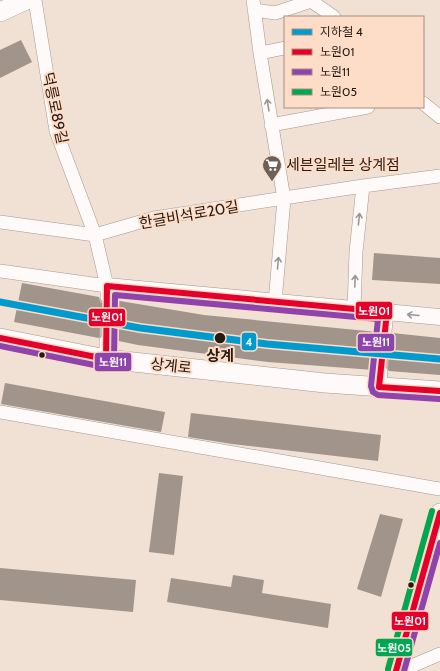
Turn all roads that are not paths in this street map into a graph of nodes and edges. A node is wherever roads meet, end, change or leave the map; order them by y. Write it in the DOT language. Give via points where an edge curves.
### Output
graph roads {
  1 [pos="26,0"];
  2 [pos="35,0"];
  3 [pos="254,5"];
  4 [pos="0,12"];
  5 [pos="333,16"];
  6 [pos="284,48"];
  7 [pos="260,53"];
  8 [pos="424,105"];
  9 [pos="363,108"];
  10 [pos="440,117"];
  11 [pos="271,125"];
  12 [pos="440,176"];
  13 [pos="363,186"];
  14 [pos="284,199"];
  15 [pos="0,222"];
  16 [pos="94,235"];
  17 [pos="0,271"];
  18 [pos="107,292"];
  19 [pos="275,302"];
  20 [pos="354,309"];
  21 [pos="387,312"];
  22 [pos="440,317"];
  23 [pos="385,331"];
  24 [pos="0,338"];
  25 [pos="440,391"];
  26 [pos="0,412"];
  27 [pos="440,489"];
  28 [pos="440,513"];
  29 [pos="440,654"];
  30 [pos="396,671"];
  31 [pos="400,671"];
  1 -- 4 [label="main road"];
  2 -- 16 [label="street, 덕릉로89길" via="56,131"];
  3 -- 5 [label="street" via="275,13 311,1"];
  3 -- 7 [label="street"];
  6 -- 7 [label="street"];
  11 -- 7 [label="street, one-way"];
  8 -- 10 [label="street"];
  9 -- 11 [label="street"];
  11 -- 14 [label="street"];
  12 -- 13 [label="street, 한글비석로20길"];
  13 -- 14 [label="street, 한글비석로20길"];
  20 -- 13 [label="street, one-way" via="356,252"];
  14 -- 16 [label="street, 한글비석로20길" via="154,218"];
  19 -- 14 [label="street, one-way"];
  15 -- 16 [label="street, 한글비석로20길"];
  16 -- 18 [label="street"];
  17 -- 18 [label="street"];
  18 -- 19 [label="street"];
  19 -- 20 [label="street"];
  20 -- 21 [label="street"];
  22 -- 21 [label="street, one-way"];
  21 -- 23 [label="street"];
  24 -- 25 [label="main road, 상계로" via="106,350 325,383 380,380"];
  26 -- 27 [label="street"];
  28 -- 30 [label="main road"];
  29 -- 31 [label="street"];
}
